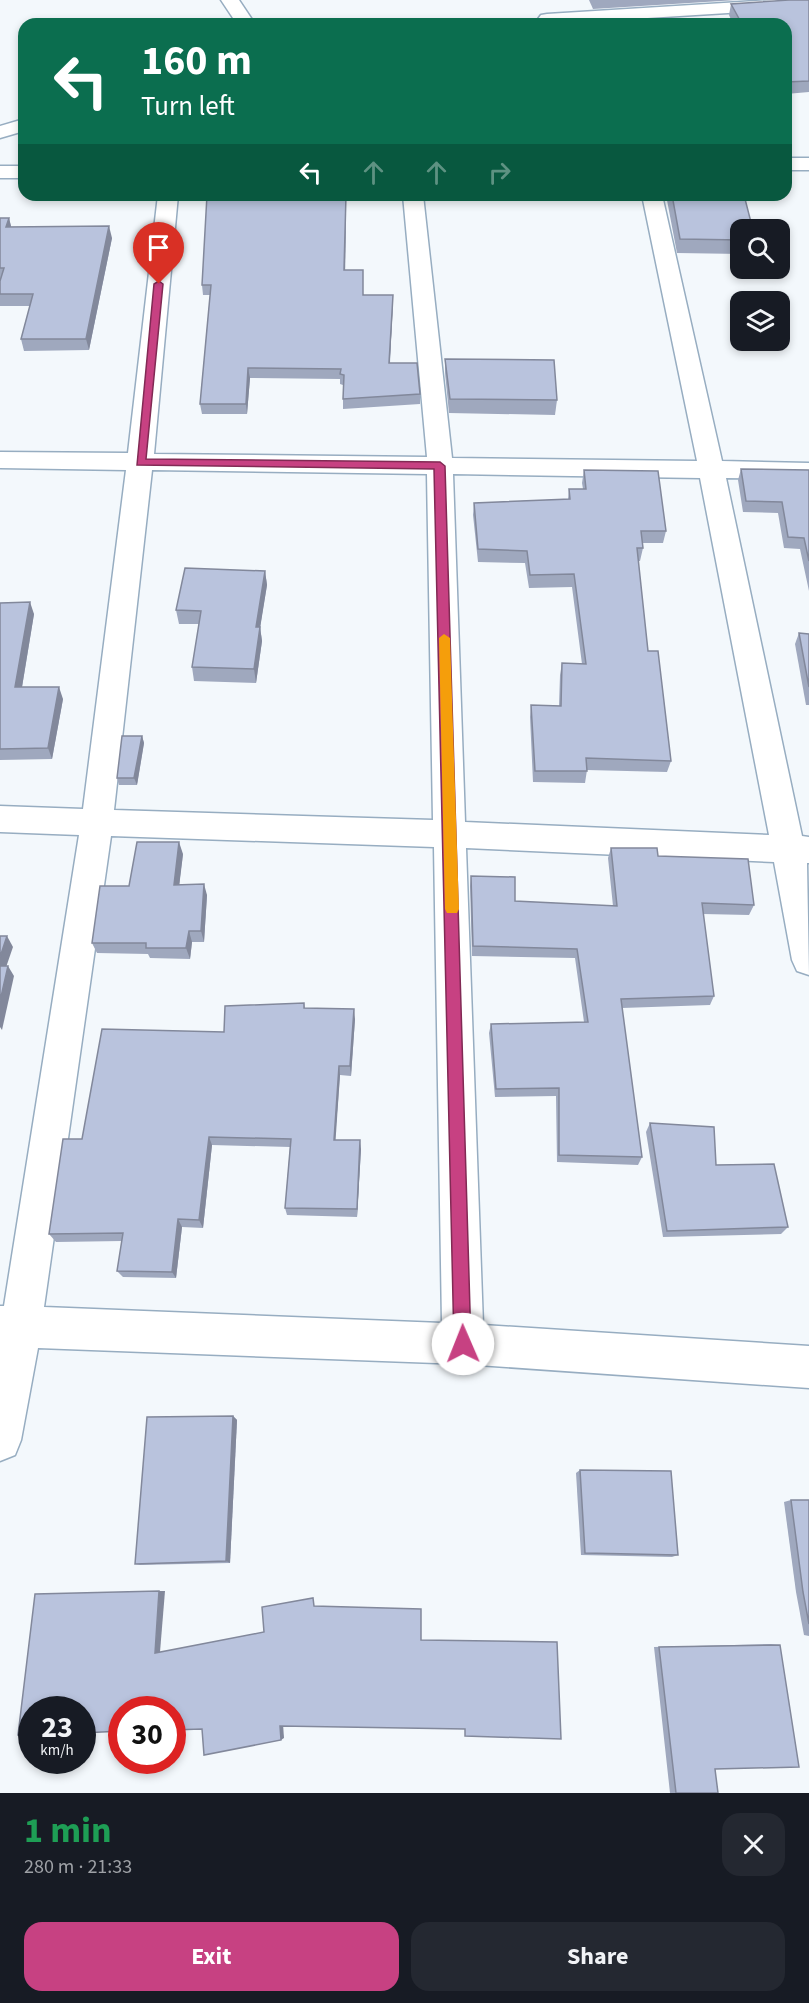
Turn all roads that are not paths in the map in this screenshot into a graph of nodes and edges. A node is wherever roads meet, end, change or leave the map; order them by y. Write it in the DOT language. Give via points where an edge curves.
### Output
graph roads {
  1 [pos="230,0"];
  2 [pos="809,3"];
  3 [pos="546,17"];
  4 [pos="242,18"];
  5 [pos="18,127"];
  6 [pos="0,132"];
  7 [pos="792,164"];
  8 [pos="809,164"];
  9 [pos="0,172"];
  10 [pos="18,172"];
  11 [pos="167,201"];
  12 [pos="414,201"];
  13 [pos="653,201"];
  14 [pos="0,460"];
  15 [pos="140,463"];
  16 [pos="440,466"];
  17 [pos="711,468"];
  18 [pos="809,471"];
  19 [pos="0,819"];
  20 [pos="97,821"];
  21 [pos="450,834"];
  22 [pos="799,850"];
  23 [pos="809,960"];
  24 [pos="10,1326"];
  25 [pos="463,1344"];
  26 [pos="809,1367"];
  27 [pos="0,1440"];
  1 -- 4 [label="street"];
  2 -- 3 [label="street"];
  5 -- 6 [label="street"];
  7 -- 8 [label="street"];
  9 -- 10 [label="street"];
  11 -- 15 [label="street"];
  12 -- 16 [label="street"];
  13 -- 17 [label="street"];
  14 -- 15 [label="street"];
  15 -- 16 [label="street"];
  15 -- 20 [label="street"];
  16 -- 17 [label="street"];
  16 -- 21 [label="street"];
  17 -- 18 [label="street"];
  17 -- 22 [label="street"];
  19 -- 20 [label="street"];
  20 -- 21 [label="street"];
  20 -- 24 [label="street"];
  21 -- 22 [label="street"];
  21 -- 25 [label="street"];
  22 -- 23 [label="street"];
  24 -- 25 [label="street"];
  24 -- 27 [label="street"];
  25 -- 26 [label="street"];
}
